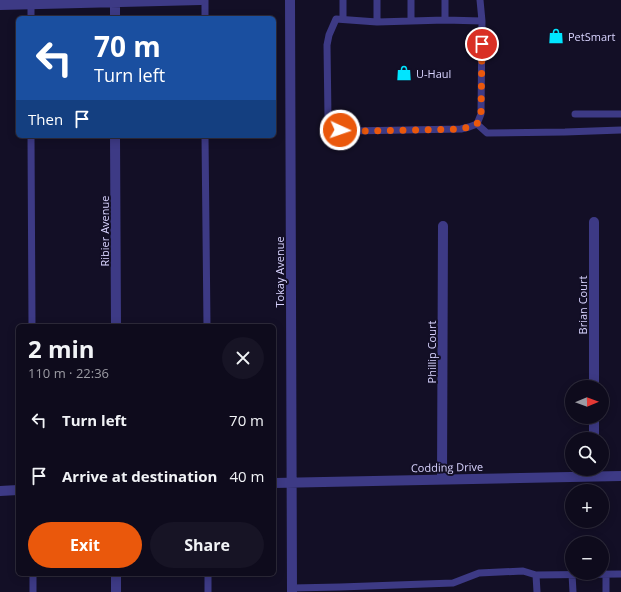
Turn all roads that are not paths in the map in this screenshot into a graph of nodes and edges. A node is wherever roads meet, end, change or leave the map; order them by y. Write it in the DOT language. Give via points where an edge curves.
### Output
graph roads {
  1 [pos="201,0"];
  2 [pos="205,0"];
  3 [pos="290,0"];
  4 [pos="343,0"];
  5 [pos="377,0"];
  6 [pos="411,0"];
  7 [pos="445,0"];
  8 [pos="480,0"];
  9 [pos="115,2"];
  10 [pos="31,4"];
  11 [pos="0,5"];
  12 [pos="31,16"];
  13 [pos="115,16"];
  14 [pos="205,16"];
  15 [pos="343,19"];
  16 [pos="445,20"];
  17 [pos="411,21"];
  18 [pos="482,21"];
  19 [pos="377,22"];
  20 [pos="575,114"];
  21 [pos="621,114"];
  22 [pos="477,124"];
  23 [pos="621,130"];
  24 [pos="31,138"];
  25 [pos="115,138"];
  26 [pos="205,138"];
  27 [pos="594,222"];
  28 [pos="443,226"];
  29 [pos="32,324"];
  30 [pos="116,324"];
  31 [pos="207,324"];
  32 [pos="594,380"];
  33 [pos="565,474"];
  34 [pos="609,475"];
  35 [pos="621,476"];
  36 [pos="442,479"];
  37 [pos="292,482"];
  38 [pos="276,483"];
  39 [pos="16,490"];
  40 [pos="0,491"];
  41 [pos="565,574"];
  42 [pos="609,574"];
  43 [pos="621,574"];
  44 [pos="536,575"];
  45 [pos="33,576"];
  46 [pos="116,576"];
  47 [pos="208,576"];
  48 [pos="572,580"];
  49 [pos="606,580"];
  50 [pos="292,590"];
  51 [pos="340,590"];
  52 [pos="33,592"];
  53 [pos="116,592"];
  54 [pos="208,592"];
  55 [pos="536,592"];
  56 [pos="573,592"];
  57 [pos="606,592"];
  1 -- 9 [label="street"];
  2 -- 14 [label="lane"];
  3 -- 37 [label="street, Tokay Avenue"];
  4 -- 15 [label="lane"];
  5 -- 19 [label="lane"];
  6 -- 17 [label="lane"];
  7 -- 16 [label="lane"];
  8 -- 18 [label="lane"];
  9 -- 10 [label="street"];
  9 -- 13 [label="street"];
  10 -- 11 [label="street"];
  10 -- 12 [label="lane"];
  15 -- 19 [label="lane"];
  15 -- 22 [label="lane" via="336,19 327,45 328,118 340,130 461,129"];
  16 -- 17 [label="lane"];
  16 -- 18 [label="lane"];
  17 -- 19 [label="lane"];
  18 -- 22 [label="lane" via="481,114"];
  20 -- 21 [label="lane"];
  22 -- 23 [label="lane" via="487,133"];
  24 -- 29 [label="lane"];
  25 -- 30 [label="street, Ribier Avenue"];
  26 -- 31 [label="lane"];
  27 -- 32 [label="street, Brian Court"];
  28 -- 36 [label="street, Phillip Court"];
  33 -- 36 [label="street, Codding Drive"];
  34 -- 35 [label="street, Codding Drive"];
  36 -- 37 [label="street, Codding Drive"];
  37 -- 38 [label="street, Codding Drive"];
  37 -- 50 [label="street, Tokay Avenue"];
  39 -- 40 [label="street"];
  41 -- 44 [label="lane"];
  42 -- 43 [label="lane"];
  44 -- 51 [label="lane" via="523,571 479,573 453,583"];
  44 -- 55 [label="lane"];
  45 -- 52 [label="lane"];
  46 -- 53 [label="street"];
  47 -- 54 [label="lane"];
  48 -- 56 [label="lane"];
  49 -- 57 [label="lane"];
  50 -- 51 [label="lane"];
}
